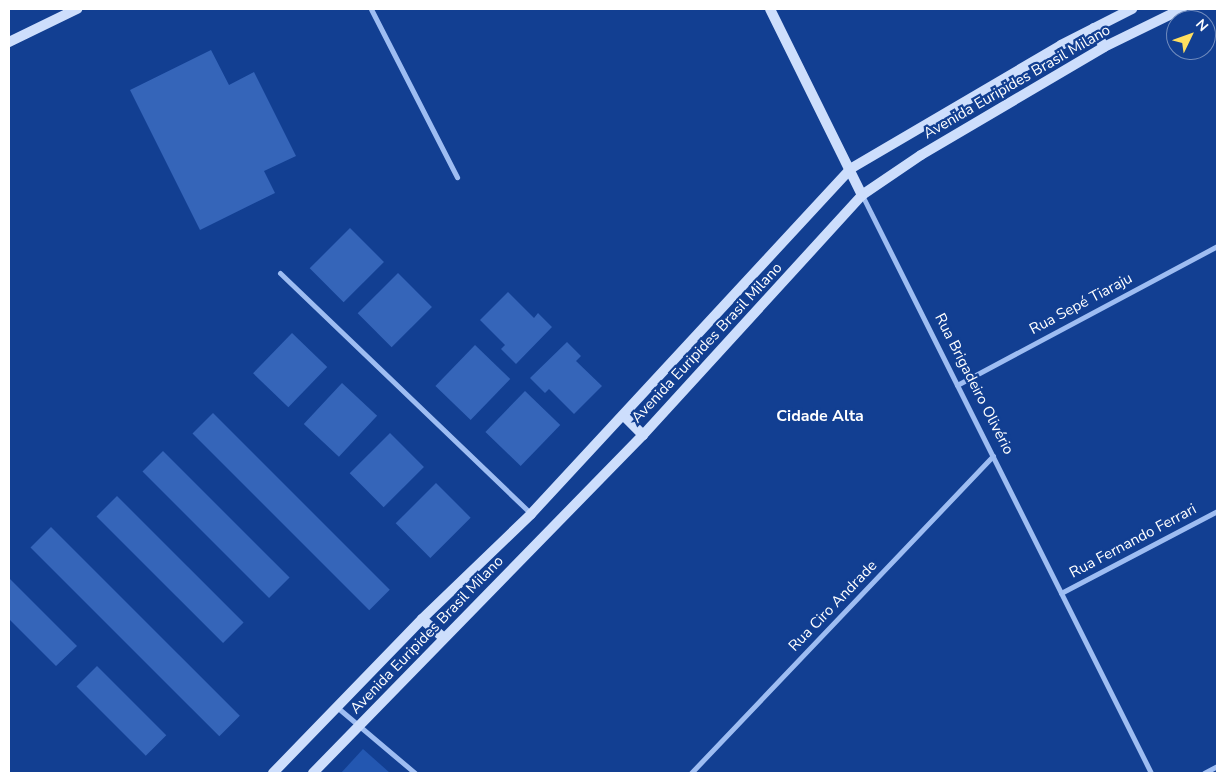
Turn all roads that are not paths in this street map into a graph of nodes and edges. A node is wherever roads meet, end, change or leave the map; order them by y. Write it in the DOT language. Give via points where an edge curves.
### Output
graph roads {
  1 [pos="77,9"];
  2 [pos="371,9"];
  3 [pos="770,9"];
  4 [pos="1132,9"];
  5 [pos="1182,9"];
  6 [pos="1094,28"];
  7 [pos="9,42"];
  8 [pos="1104,47"];
  9 [pos="850,168"];
  10 [pos="457,177"];
  11 [pos="862,195"];
  12 [pos="1217,246"];
  13 [pos="280,273"];
  14 [pos="957,385"];
  15 [pos="624,416"];
  16 [pos="643,435"];
  17 [pos="993,456"];
  18 [pos="1217,511"];
  19 [pos="531,514"];
  20 [pos="1061,593"];
  21 [pos="422,619"];
  22 [pos="443,637"];
  23 [pos="338,708"];
  24 [pos="359,727"];
  25 [pos="1217,766"];
  26 [pos="276,772"];
  27 [pos="313,773"];
  28 [pos="415,773"];
  29 [pos="691,773"];
  30 [pos="1151,773"];
  31 [pos="1204,773"];
  1 -- 7 [label="main road"];
  2 -- 10 [label="street"];
  3 -- 9 [label="main road, Rua Brigadeiro Olivério"];
  4 -- 6 [label="main road, Avenida Euripides Brasil Milano"];
  5 -- 8 [label="main road, Avenida Euripides Brasil Milano"];
  6 -- 8 [label="main road"];
  6 -- 9 [label="main road, Avenida Euripides Brasil Milano"];
  8 -- 11 [label="main road, Avenida Euripides Brasil Milano" via="921,155"];
  9 -- 11 [label="main road, Rua Brigadeiro Olivério"];
  9 -- 15 [label="main road, Avenida Euripides Brasil Milano"];
  11 -- 14 [label="street, Rua Brigadeiro Olivério"];
  11 -- 16 [label="main road, Avenida Euripides Brasil Milano"];
  12 -- 14 [label="street, Rua Sepé Tiaraju"];
  13 -- 19 [label="street"];
  14 -- 17 [label="street, Rua Brigadeiro Olivério"];
  15 -- 16 [label="main road"];
  15 -- 19 [label="main road, Avenida Euripides Brasil Milano"];
  16 -- 22 [label="main road, Avenida Euripides Brasil Milano"];
  17 -- 20 [label="street, Rua Brigadeiro Olivério"];
  17 -- 29 [label="street, Rua Ciro Andrade"];
  18 -- 20 [label="street, Rua Fernando Ferrari"];
  19 -- 21 [label="main road, Avenida Euripides Brasil Milano"];
  20 -- 30 [label="street, Rua Brigadeiro Olivério"];
  21 -- 22 [label="main road"];
  21 -- 23 [label="main road, Avenida Euripides Brasil Milano"];
  22 -- 24 [label="main road, Avenida Euripides Brasil Milano"];
  23 -- 24 [label="street"];
  23 -- 26 [label="main road, Avenida Euripides Brasil Milano"];
  24 -- 27 [label="main road, Avenida Euripides Brasil Milano"];
  24 -- 28 [label="street"];
  25 -- 31 [label="street"];
}
